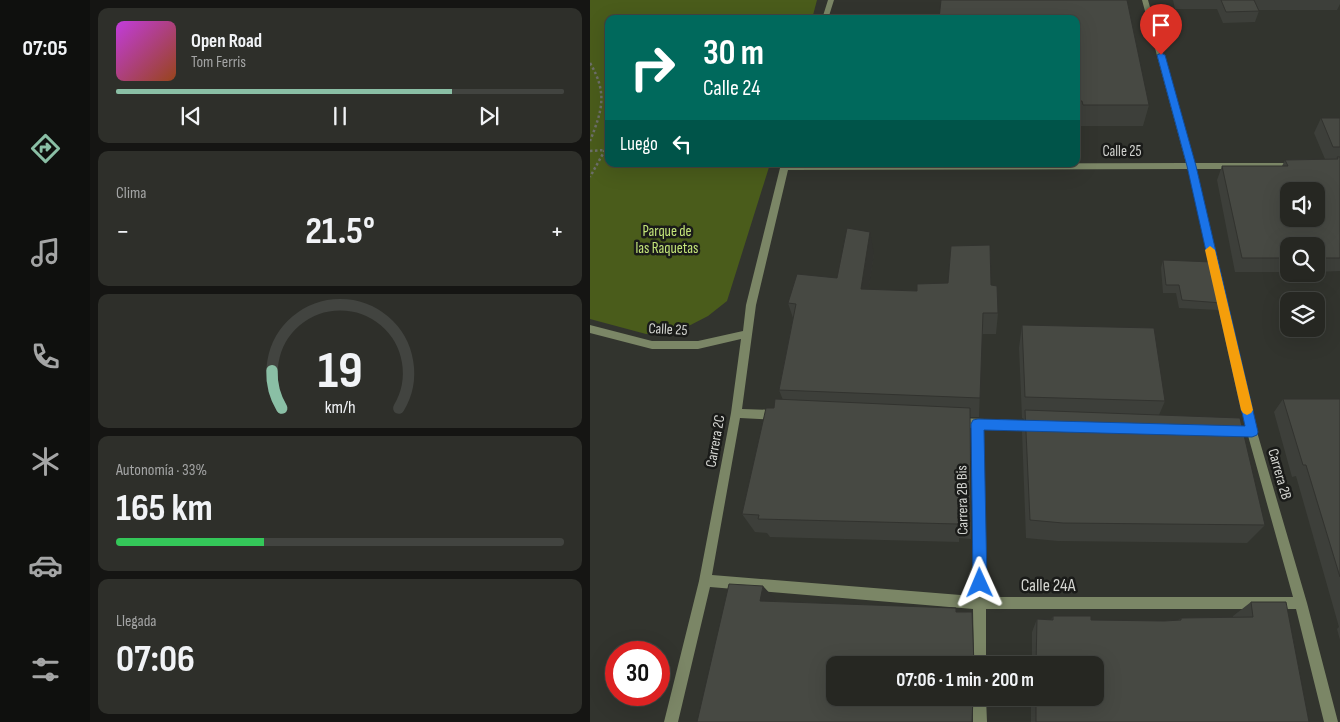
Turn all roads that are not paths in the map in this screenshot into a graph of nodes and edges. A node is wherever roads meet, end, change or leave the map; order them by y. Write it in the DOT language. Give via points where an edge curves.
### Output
graph roads {
  1 [pos="831,0"];
  2 [pos="1145,0"];
  3 [pos="826,15"];
  4 [pos="1080,166"];
  5 [pos="1192,166"];
  6 [pos="1300,166"];
  7 [pos="784,167"];
  8 [pos="590,329"];
  9 [pos="746,334"];
  10 [pos="736,413"];
  11 [pos="784,415"];
  12 [pos="948,423"];
  13 [pos="978,424"];
  14 [pos="1046,426"];
  15 [pos="705,581"];
  16 [pos="980,603"];
  17 [pos="1301,603"];
  18 [pos="980,656"];
  19 [pos="980,706"];
  20 [pos="671,722"];
  21 [pos="980,722"];
  22 [pos="1331,722"];
  1 -- 3 [label="street"];
  2 -- 5 [label="street, Carrera 2B"];
  4 -- 5 [label="street, Calle 25"];
  5 -- 6 [label="street, Calle 25"];
  5 -- 17 [label="street, Carrera 2B" via="1247,432"];
  7 -- 9 [label="street, Carrera 2C"];
  8 -- 9 [label="street, Calle 25" via="652,345 698,345"];
  9 -- 10 [label="street, Carrera 2C"];
  10 -- 11 [label="street"];
  10 -- 15 [label="street, Carrera 2C"];
  12 -- 13 [label="street"];
  13 -- 14 [label="street"];
  13 -- 16 [label="street, Carrera 2B Bis"];
  15 -- 16 [label="street, Calle 24A"];
  15 -- 20 [label="street, Carrera 2C"];
  16 -- 17 [label="street, Calle 24A"];
  16 -- 18 [label="street, Carrera 2B Bis"];
  17 -- 22 [label="street, Carrera 2B"];
  19 -- 21 [label="street"];
}
